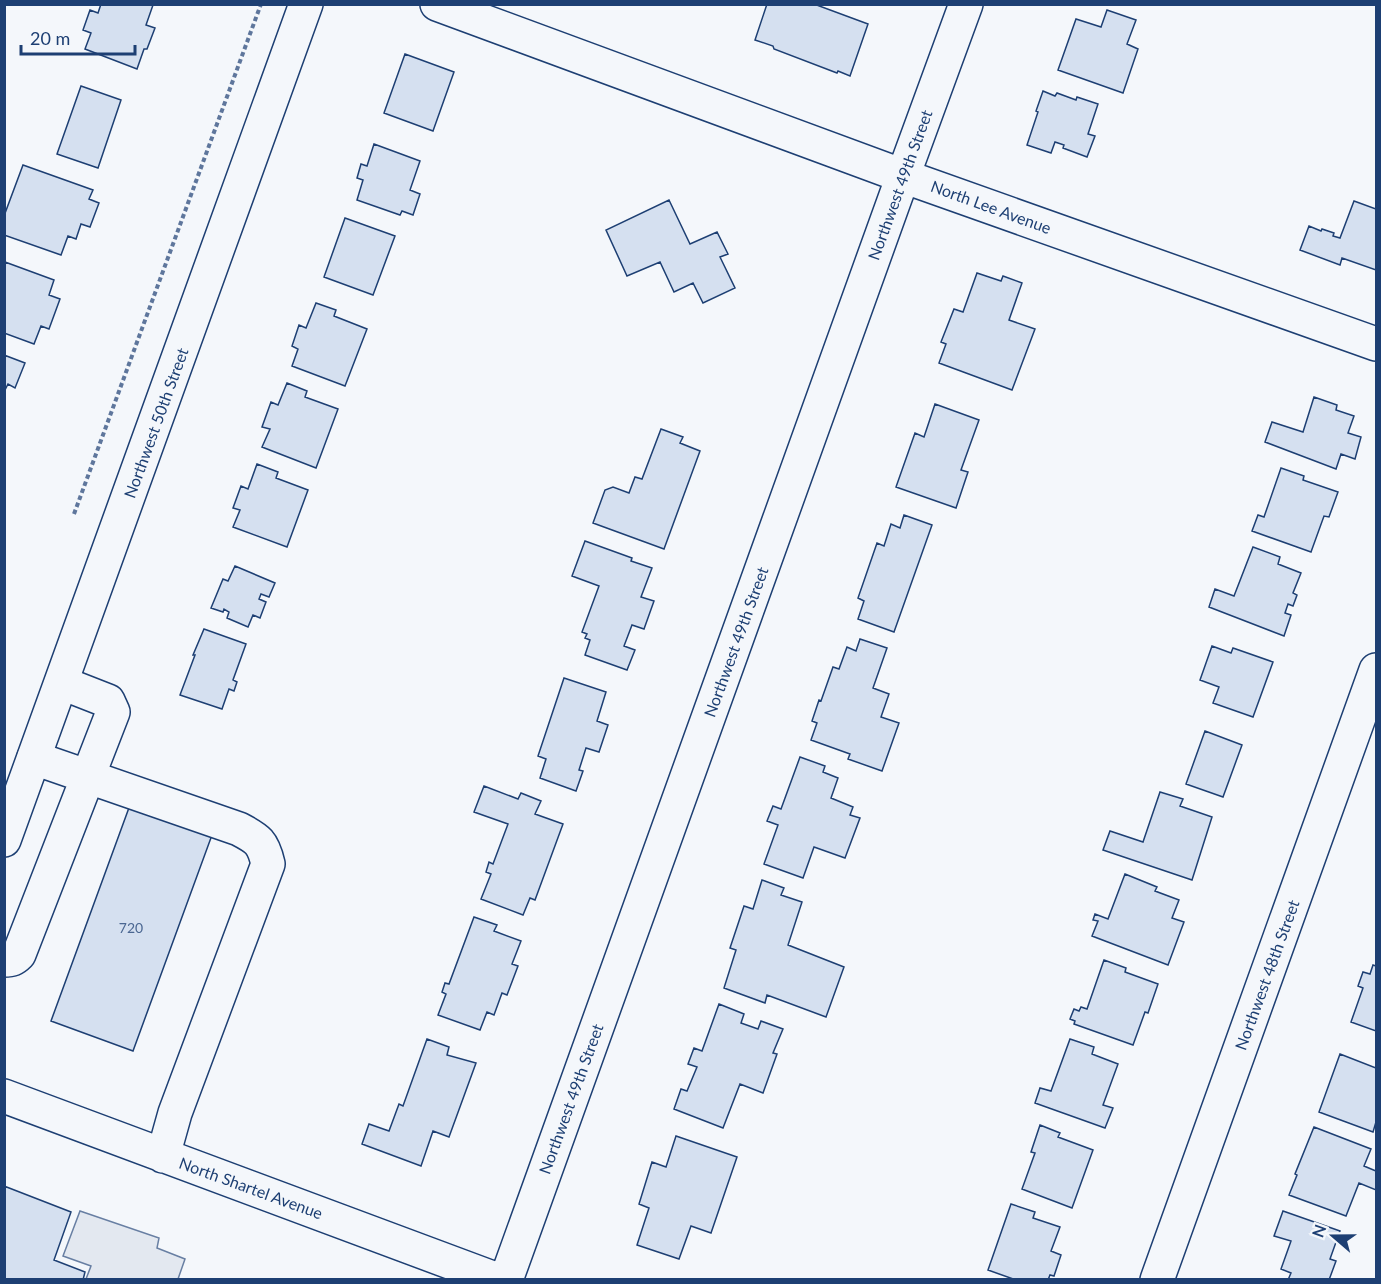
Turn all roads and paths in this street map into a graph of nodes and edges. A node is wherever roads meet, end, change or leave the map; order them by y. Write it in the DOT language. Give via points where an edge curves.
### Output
graph roads {
  1 [pos="261,4"];
  2 [pos="306,4"];
  3 [pos="437,4"];
  4 [pos="966,4"];
  5 [pos="903,176"];
  6 [pos="1377,344"];
  7 [pos="75,514"];
  8 [pos="1377,670"];
  9 [pos="62,683"];
  10 [pos="34,758"];
  11 [pos="88,777"];
  12 [pos="4,840"];
  13 [pos="4,960"];
  14 [pos="4,1096"];
  15 [pos="163,1156"];
  16 [pos="498,1280"];
  17 [pos="506,1280"];
  18 [pos="1157,1280"];
  1 -- 7 [label="path"];
  2 -- 9 [label="street, Northwest 50th Street"];
  3 -- 5 [label="street, North Lee Avenue"];
  4 -- 5 [label="street, Northwest 49th Street"];
  5 -- 6 [label="street, North Lee Avenue"];
  5 -- 17 [label="street, Northwest 49th Street"];
  8 -- 18 [label="street, Northwest 48th Street"];
  9 -- 10 [label="street, Northwest 50th Street"];
  9 -- 11 [label="street" via="108,701 113,712"];
  10 -- 11 [label="street"];
  10 -- 12 [label="street, Northwest 50th Street"];
  11 -- 13 [label="street" via="19,954"];
  11 -- 15 [label="street" via="239,829 257,838 268,864 175,1113"];
  14 -- 15 [label="street, North Shartel Avenue"];
  15 -- 16 [label="street, North Shartel Avenue"];
}
